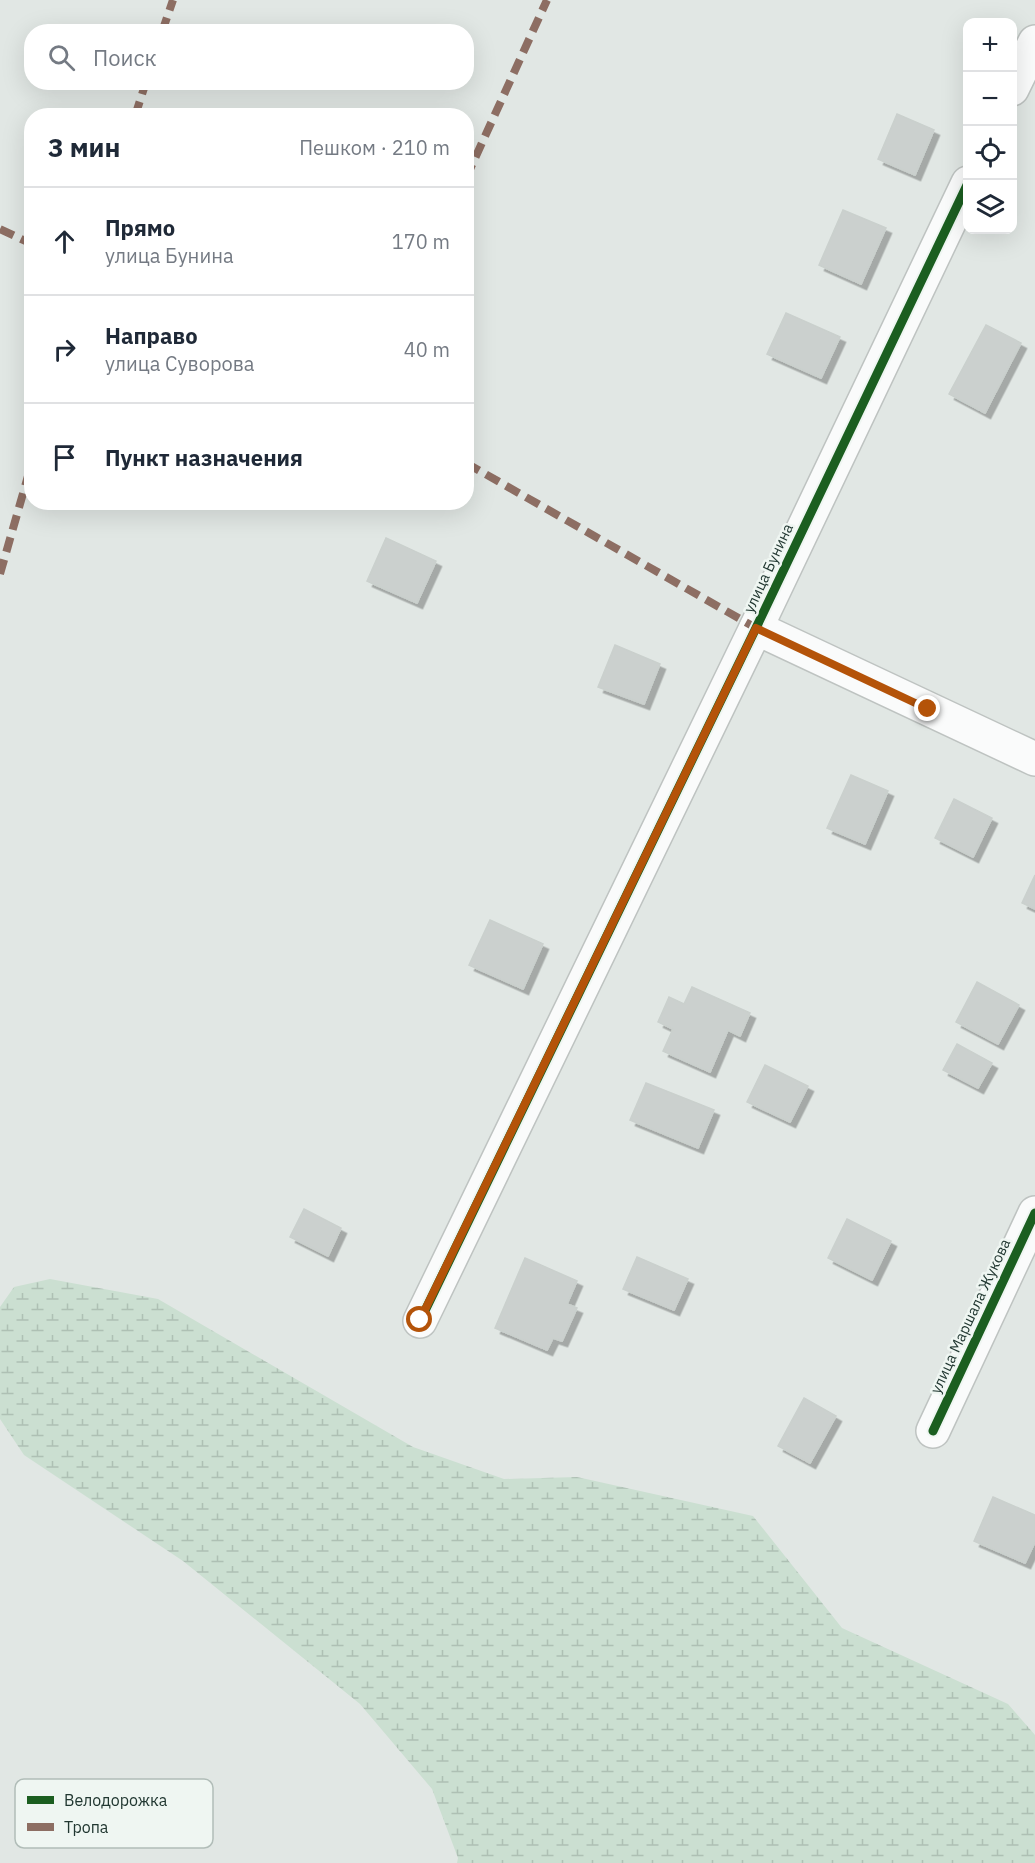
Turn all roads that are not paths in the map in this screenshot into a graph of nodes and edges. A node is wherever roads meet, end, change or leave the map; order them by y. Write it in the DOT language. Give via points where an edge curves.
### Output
graph roads {
  1 [pos="1035,42"];
  2 [pos="1017,79"];
  3 [pos="963,193"];
  4 [pos="756,628"];
  5 [pos="1035,759"];
  6 [pos="1035,1213"];
  7 [pos="420,1320"];
  8 [pos="933,1431"];
  1 -- 2 [label="street"];
  3 -- 4 [label="street, улица Бунина"];
  4 -- 5 [label="street"];
  4 -- 7 [label="street, улица Бунина"];
  6 -- 8 [label="street, улица Маршала Жукова"];
}
